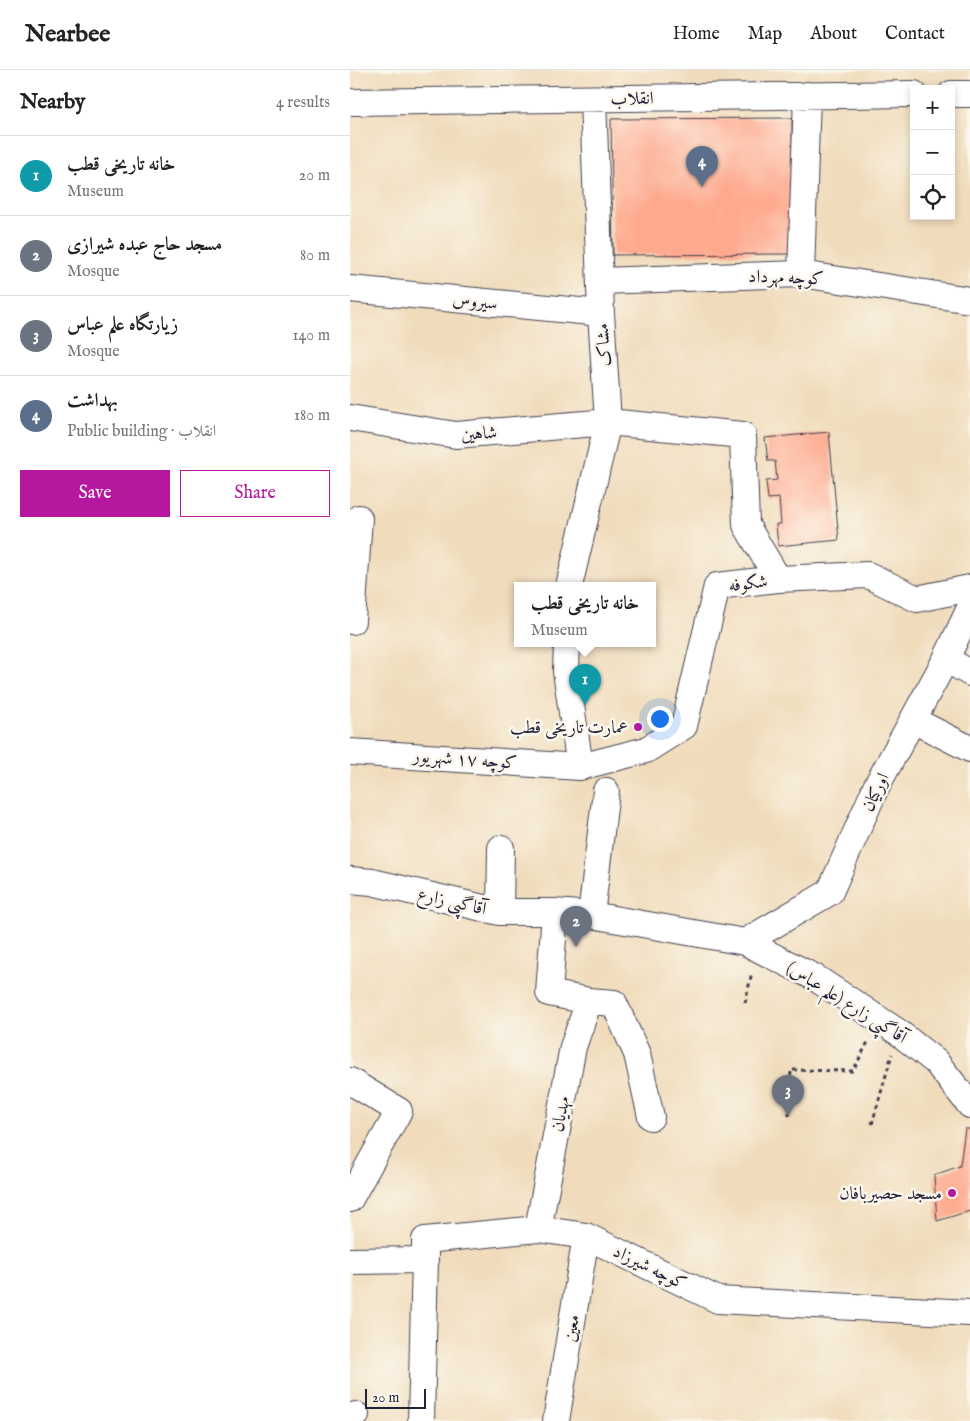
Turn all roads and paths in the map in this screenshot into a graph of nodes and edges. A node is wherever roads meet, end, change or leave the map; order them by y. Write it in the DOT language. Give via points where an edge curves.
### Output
graph roads {
  1 [pos="910,94"];
  2 [pos="955,94"];
  3 [pos="970,94"];
  4 [pos="807,95"];
  5 [pos="593,99"];
  6 [pos="350,102"];
  7 [pos="801,274"];
  8 [pos="600,281"];
  9 [pos="350,288"];
  10 [pos="970,300"];
  11 [pos="601,314"];
  12 [pos="350,418"];
  13 [pos="608,422"];
  14 [pos="359,518"];
  15 [pos="778,579"];
  16 [pos="570,582"];
  17 [pos="970,588"];
  18 [pos="970,608"];
  19 [pos="351,621"];
  20 [pos="567,647"];
  21 [pos="946,658"];
  22 [pos="970,673"];
  23 [pos="913,720"];
  24 [pos="970,749"];
  25 [pos="350,752"];
  26 [pos="580,766"];
  27 [pos="606,791"];
  28 [pos="501,848"];
  29 [pos="350,880"];
  30 [pos="500,912"];
  31 [pos="555,912"];
  32 [pos="591,915"];
  33 [pos="751,945"];
  34 [pos="589,1001"];
  35 [pos="745,1003"];
  36 [pos="888,1026"];
  37 [pos="350,1081"];
  38 [pos="970,1105"];
  39 [pos="789,1116"];
  40 [pos="652,1117"];
  41 [pos="872,1124"];
  42 [pos="350,1199"];
  43 [pos="538,1229"];
  44 [pos="586,1236"];
  45 [pos="425,1260"];
  46 [pos="350,1261"];
  47 [pos="970,1313"];
  48 [pos="421,1421"];
  49 [pos="556,1421"];
  1 -- 4 [label="street, انقلاب"];
  2 -- 3 [label="street"];
  4 -- 5 [label="street, انقلاب"];
  4 -- 7 [label="street"];
  5 -- 6 [label="street, انقلاب"];
  5 -- 8 [label="street, مشاک"];
  7 -- 8 [label="street, کوچه مهرداد"];
  7 -- 10 [label="street, کوچه مهرداد"];
  8 -- 11 [label="street, مشاک"];
  9 -- 11 [label="street, سیروس"];
  11 -- 13 [label="street, مشاک"];
  12 -- 13 [label="street, شاهین" via="456,435"];
  13 -- 15 [label="street, شاهین" via="742,435 746,525"];
  13 -- 16 [label="street, مشاک"];
  14 -- 19 [label="street"];
  15 -- 17 [label="street, شکوفه" via="868,575 917,599"];
  15 -- 26 [label="street, شکوفه" via="717,586 684,726 646,750"];
  18 -- 21 [label="street, اورکیان"];
  20 -- 26 [label="street" via="566,671"];
  21 -- 22 [label="street"];
  21 -- 23 [label="street, اورکیان"];
  23 -- 24 [label="street"];
  23 -- 33 [label="street, اورکیان" via="876,787 830,892"];
  25 -- 26 [label="street, کوچه ۱۷ شهریور"];
  27 -- 32 [label="street"];
  28 -- 30 [label="street"];
  29 -- 30 [label="street, آقاگپی زارع" via="372,882"];
  30 -- 31 [label="street, آقاگپی زارع"];
  31 -- 32 [label="street, آقاگپی زارع (علم عباس)"];
  31 -- 34 [label="street" via="549,993"];
  32 -- 33 [label="street, آقاگپی زارع (علم عباس)"];
  33 -- 35 [label="path"];
  33 -- 36 [label="street, آقاگپی زارع (علم عباس)" via="814,977"];
  34 -- 40 [label="street" via="614,1003 637,1054"];
  34 -- 43 [label="street, مهدیان" via="573,1047"];
  36 -- 38 [label="street, آقاگپی زارع (علم عباس)" via="936,1062"];
  36 -- 39 [label="path" via="853,1071 791,1070"];
  36 -- 41 [label="path"];
  37 -- 42 [label="street" via="399,1111"];
  43 -- 44 [label="street, کوچه شیرزاد"];
  43 -- 45 [label="street, کوچه شیرزاد" via="425,1240"];
  44 -- 47 [label="street, کوچه شیرزاد" via="718,1300"];
  44 -- 49 [label="street, معین"];
  45 -- 46 [label="street"];
  45 -- 48 [label="street"];
}
